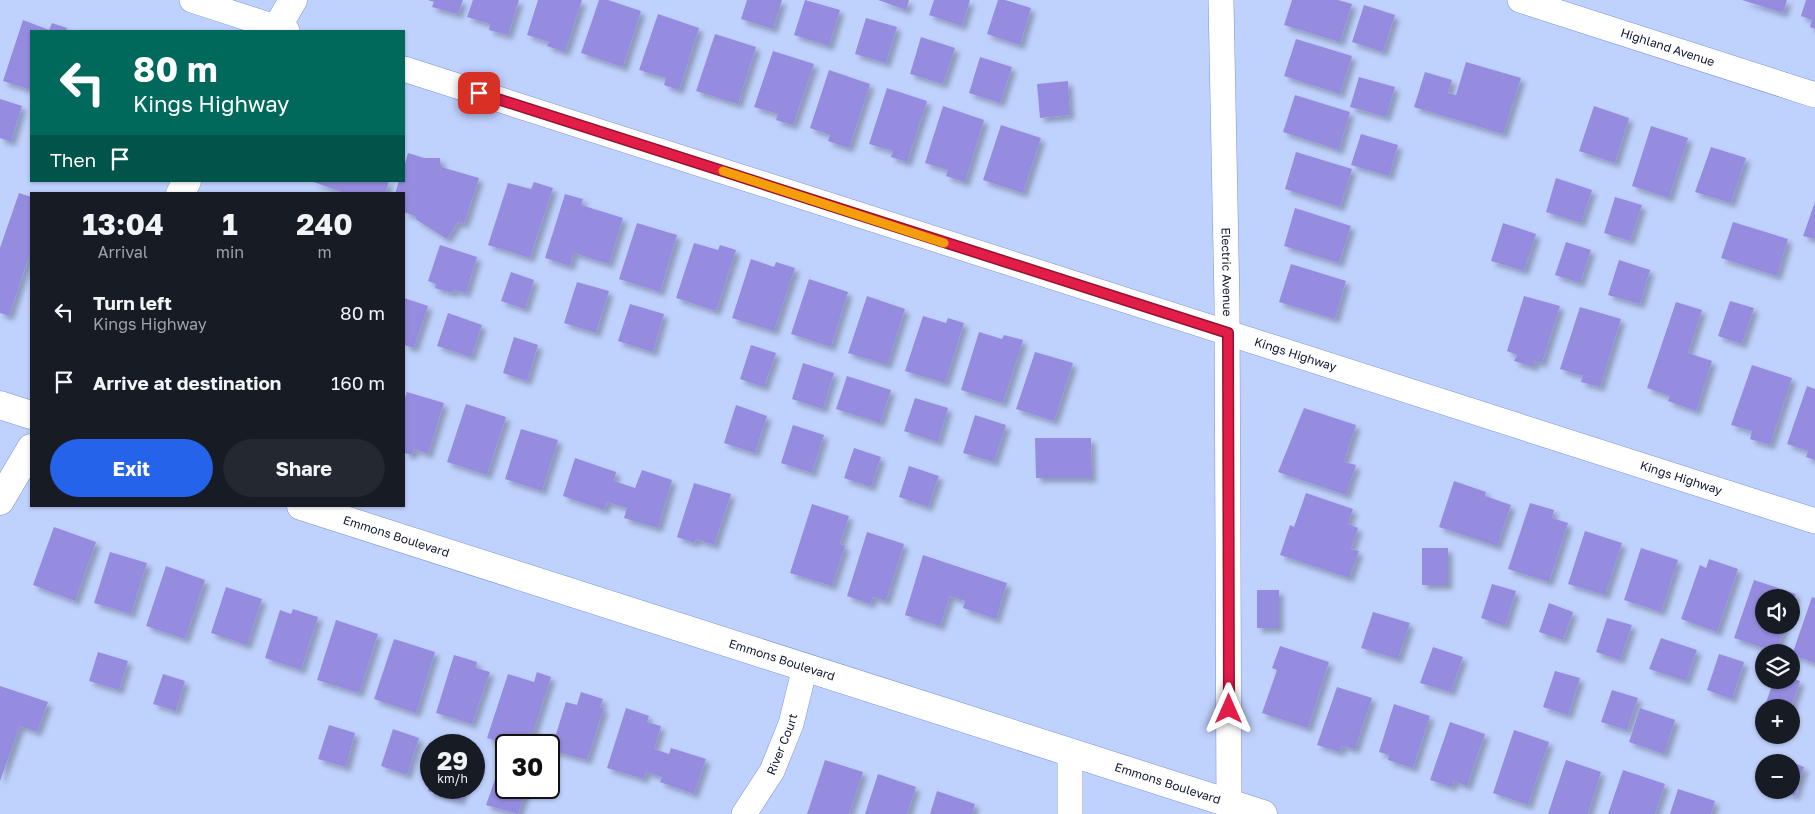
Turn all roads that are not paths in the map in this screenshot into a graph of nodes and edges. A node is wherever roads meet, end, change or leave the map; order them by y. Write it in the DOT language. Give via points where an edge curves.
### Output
graph roads {
  1 [pos="192,0"];
  2 [pos="293,0"];
  3 [pos="1221,0"];
  4 [pos="1520,0"];
  5 [pos="280,30"];
  6 [pos="405,69"];
  7 [pos="1815,95"];
  8 [pos="1228,333"];
  9 [pos="0,405"];
  10 [pos="30,416"];
  11 [pos="30,450"];
  12 [pos="0,502"];
  13 [pos="304,507"];
  14 [pos="1815,521"];
  15 [pos="804,667"];
  16 [pos="1070,752"];
  17 [pos="1229,808"];
  18 [pos="744,814"];
  19 [pos="1070,814"];
  20 [pos="1264,814"];
  1 -- 5 [label="street"];
  2 -- 5 [label="street"];
  3 -- 8 [label="street, Electric Avenue"];
  4 -- 7 [label="street, Highland Avenue"];
  6 -- 8 [label="street, Kings Highway"];
  8 -- 14 [label="street, Kings Highway"];
  8 -- 17 [label="street, Electric Avenue"];
  9 -- 10 [label="street"];
  11 -- 12 [label="street"];
  13 -- 15 [label="street, Emmons Boulevard"];
  15 -- 16 [label="street, Emmons Boulevard"];
  15 -- 18 [label="street, River Court" via="791,724 772,771"];
  16 -- 17 [label="street, Emmons Boulevard"];
  16 -- 19 [label="street"];
  17 -- 20 [label="street, Emmons Boulevard"];
}
